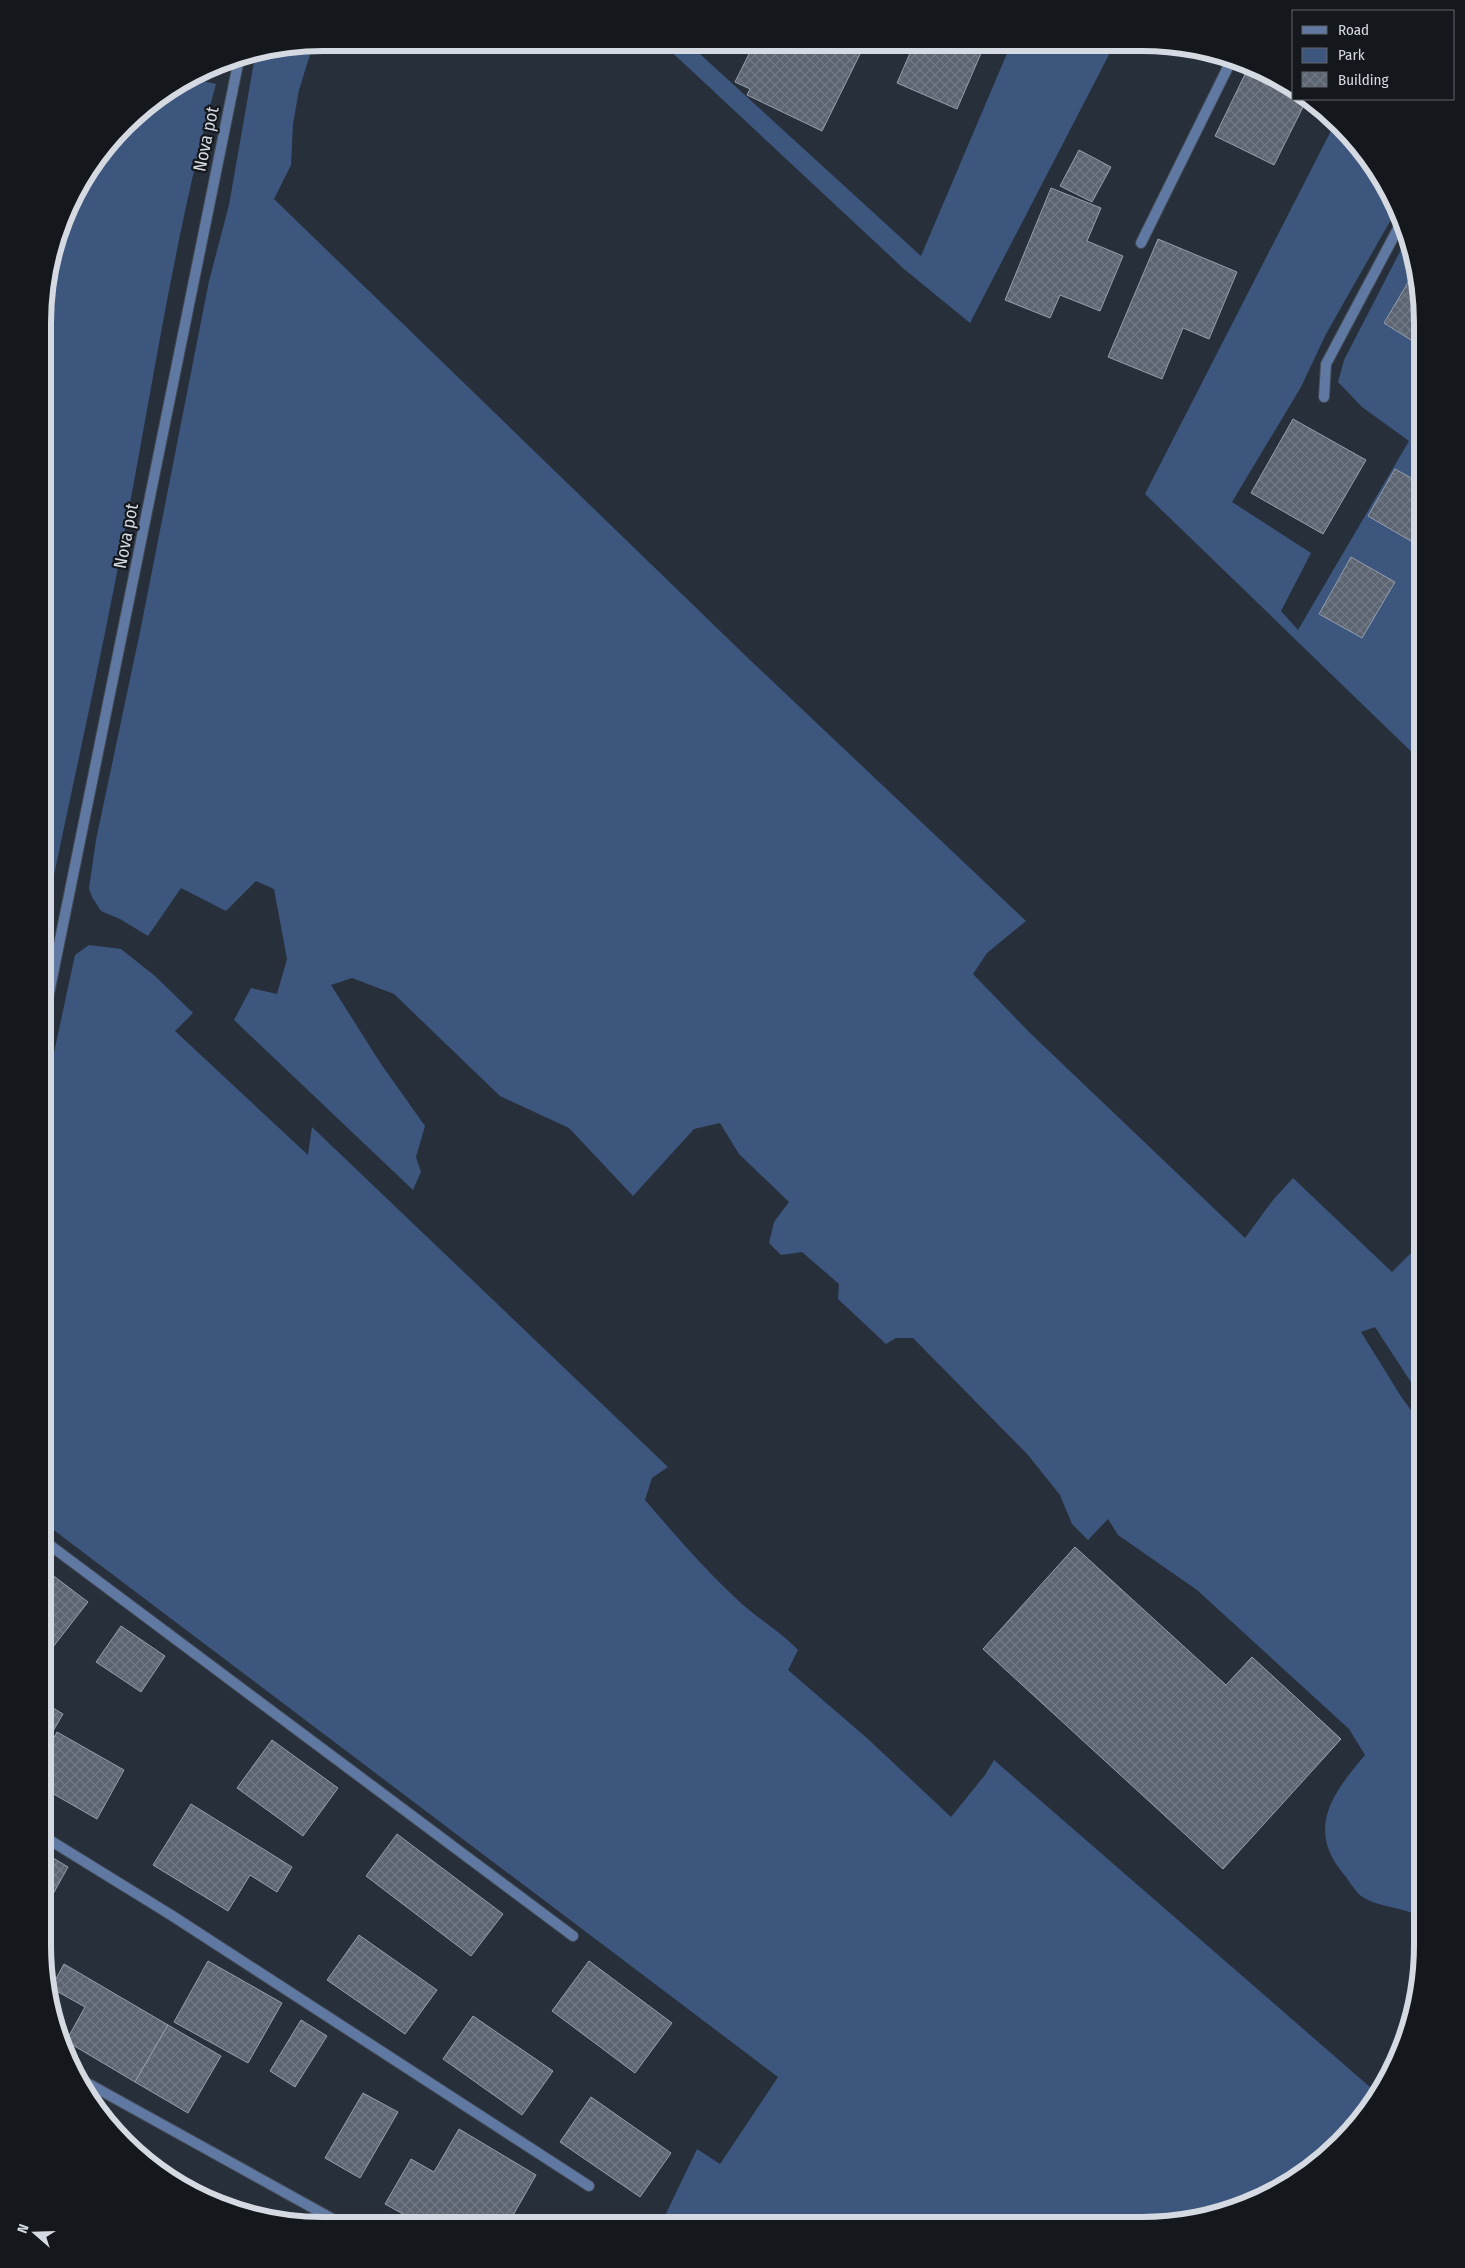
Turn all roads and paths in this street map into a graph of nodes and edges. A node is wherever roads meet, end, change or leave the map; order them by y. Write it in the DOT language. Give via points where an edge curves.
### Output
graph roads {
  1 [pos="238,66"];
  2 [pos="1229,66"];
  3 [pos="1397,230"];
  4 [pos="1141,243"];
  5 [pos="1324,397"];
  6 [pos="51,984"];
  7 [pos="51,1546"];
  8 [pos="51,1841"];
  9 [pos="573,1936"];
  10 [pos="91,2085"];
  11 [pos="589,2186"];
  12 [pos="329,2217"];
  1 -- 6 [label="street, Nova pot"];
  2 -- 4 [label="street"];
  3 -- 5 [label="street" via="1326,364"];
  7 -- 9 [label="street"];
  8 -- 11 [label="street"];
  10 -- 12 [label="street"];
}
